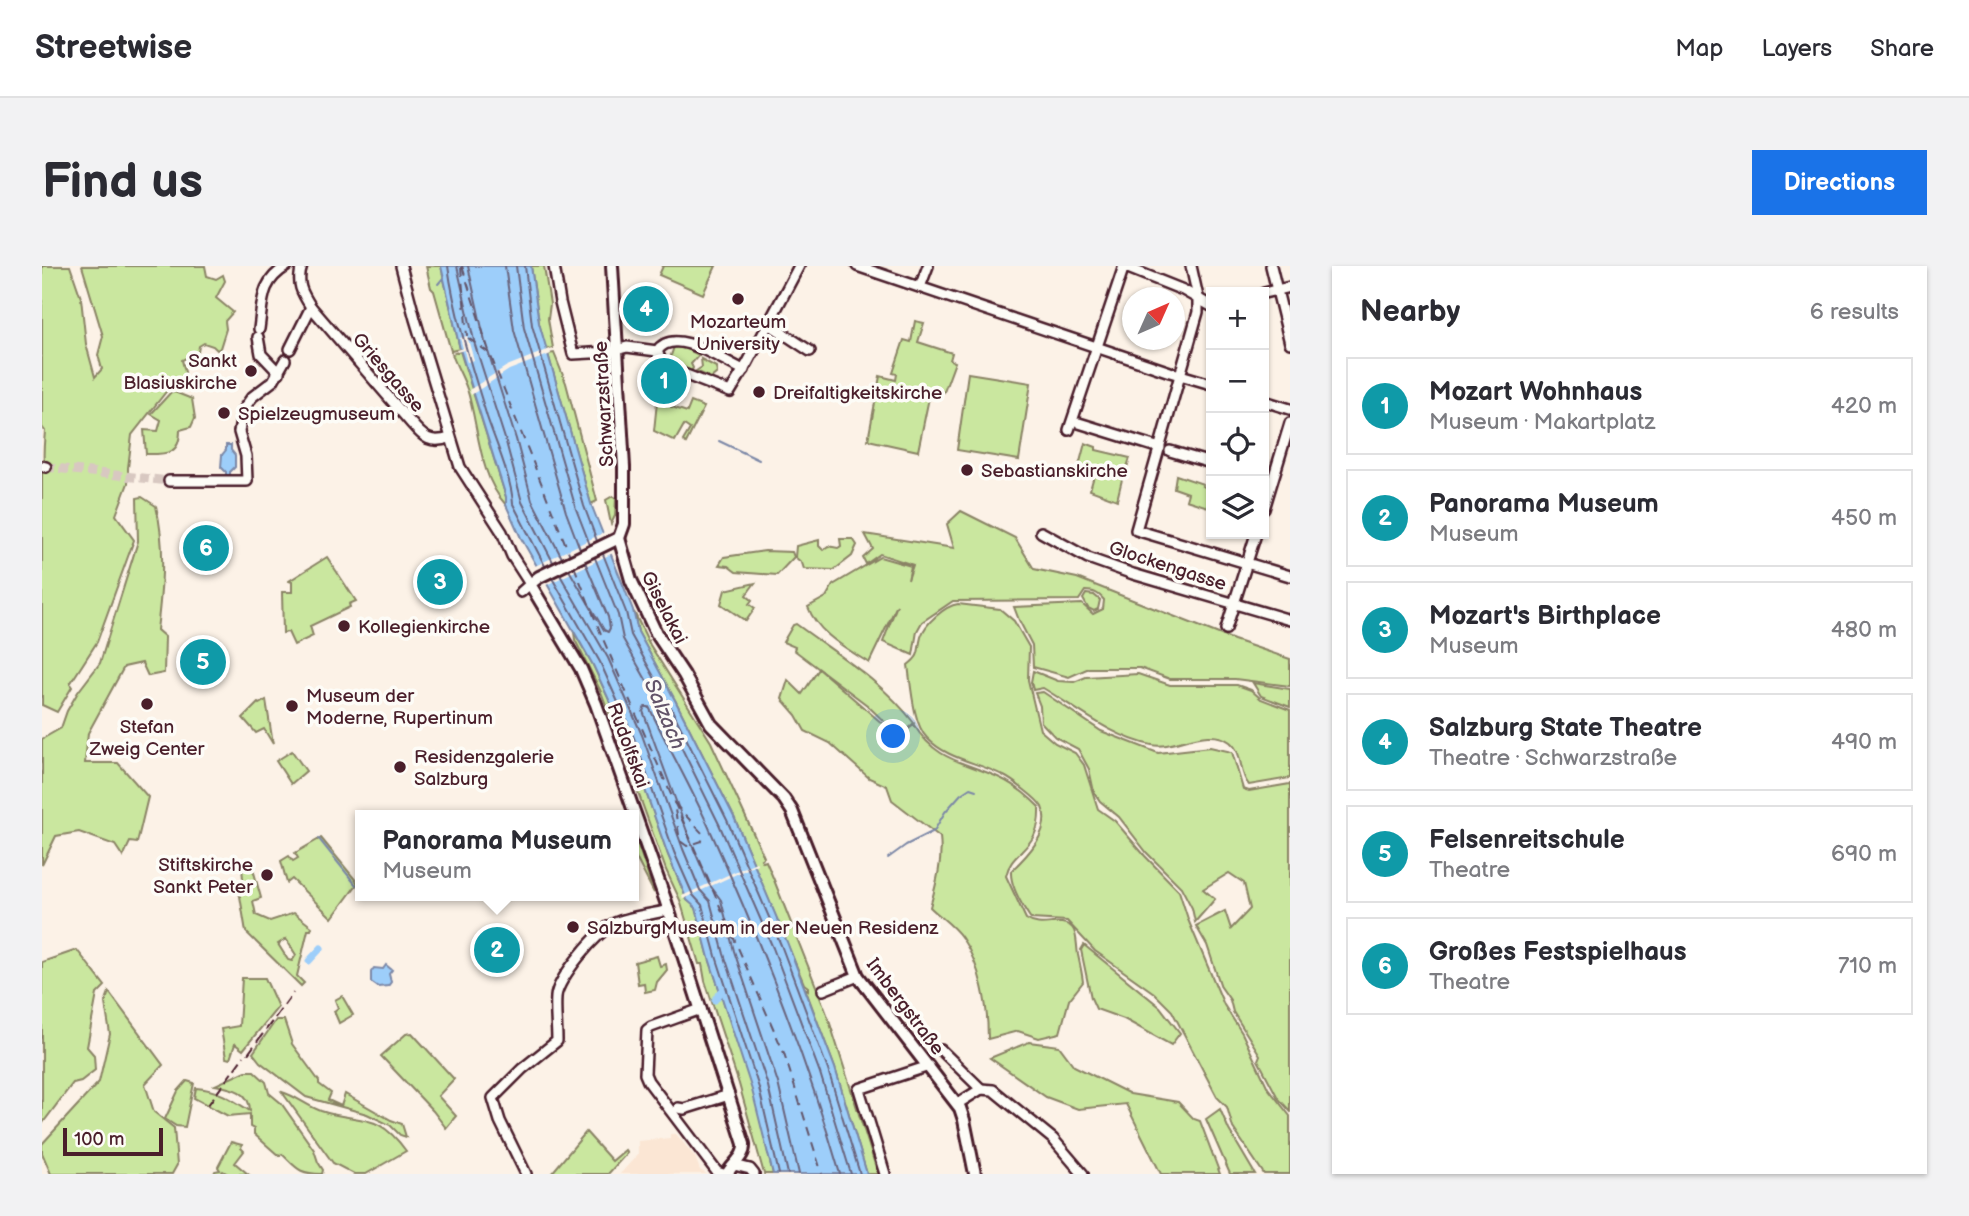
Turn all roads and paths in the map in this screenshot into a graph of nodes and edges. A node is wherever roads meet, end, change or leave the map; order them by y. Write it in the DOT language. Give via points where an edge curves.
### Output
graph roads {
  1 [pos="287,266"];
  2 [pos="302,266"];
  3 [pos="401,266"];
  4 [pos="554,266"];
  5 [pos="611,266"];
  6 [pos="799,266"];
  7 [pos="857,266"];
  8 [pos="928,266"];
  9 [pos="1124,266"];
  10 [pos="1191,266"];
  11 [pos="1271,266"];
  12 [pos="920,287"];
  13 [pos="1290,287"];
  14 [pos="1277,290"];
  15 [pos="1269,292"];
  16 [pos="1198,298"];
  17 [pos="309,303"];
  18 [pos="1206,303"];
  19 [pos="769,324"];
  20 [pos="1290,343"];
  21 [pos="1097,347"];
  22 [pos="290,349"];
  23 [pos="618,349"];
  24 [pos="657,351"];
  25 [pos="810,351"];
  26 [pos="744,370"];
  27 [pos="1181,375"];
  28 [pos="1206,382"];
  29 [pos="1269,403"];
  30 [pos="1290,409"];
  31 [pos="1079,423"];
  32 [pos="1290,423"];
  33 [pos="1069,430"];
  34 [pos="450,438"];
  35 [pos="1160,448"];
  36 [pos="1170,451"];
  37 [pos="1206,462"];
  38 [pos="1269,476"];
  39 [pos="169,481"];
  40 [pos="1041,532"];
  41 [pos="1254,539"];
  42 [pos="614,541"];
  43 [pos="1247,564"];
  44 [pos="1290,576"];
  45 [pos="530,584"];
  46 [pos="1234,604"];
  47 [pos="1290,620"];
  48 [pos="1226,629"];
  49 [pos="690,687"];
  50 [pos="633,810"];
  51 [pos="639,827"];
  52 [pos="668,910"];
  53 [pos="858,976"];
  54 [pos="823,990"];
  55 [pos="701,1009"];
  56 [pos="941,1050"];
  57 [pos="929,1066"];
  58 [pos="981,1089"];
  59 [pos="729,1095"];
  60 [pos="957,1104"];
  61 [pos="678,1108"];
  62 [pos="728,1171"];
  63 [pos="526,1174"];
  64 [pos="754,1174"];
  65 [pos="885,1174"];
  66 [pos="975,1174"];
  67 [pos="1083,1174"];
  1 -- 39 [label="street" via="270,279 263,296 261,354 281,367 271,384 243,410 239,428 247,481"];
  2 -- 17 [label="street" via="300,288"];
  3 -- 34 [label="street"];
  4 -- 23 [label="street" via="573,354"];
  5 -- 23 [label="main road, Schwarzstraße"];
  6 -- 19 [label="street"];
  7 -- 12 [label="street"];
  8 -- 12 [label="street"];
  9 -- 16 [label="street"];
  9 -- 21 [label="street"];
  10 -- 16 [label="street"];
  11 -- 14 [label="street"];
  12 -- 21 [label="street"];
  13 -- 14 [label="street"];
  14 -- 15 [label="street"];
  14 -- 20 [label="street"];
  16 -- 18 [label="street"];
  16 -- 27 [label="street"];
  17 -- 22 [label="street"];
  17 -- 34 [label="street, Griesgasse" via="423,436 439,442"];
  19 -- 25 [label="street"];
  19 -- 26 [label="street"];
  21 -- 27 [label="street"];
  21 -- 33 [label="street"];
  23 -- 24 [label="street"];
  23 -- 42 [label="main road, Schwarzstraße" via="625,499 624,524"];
  24 -- 26 [label="street" via="669,341 685,342"];
  24 -- 26 [label="street" via="663,366 725,391 733,390"];
  27 -- 28 [label="street"];
  27 -- 35 [label="street"];
  29 -- 30 [label="street"];
  31 -- 35 [label="street"];
  32 -- 38 [label="street"];
  34 -- 45 [label="street" via="460,467"];
  35 -- 43 [label="street" via="1136,530"];
  36 -- 37 [label="street"];
  40 -- 46 [label="street, Glockengasse" via="1088,558"];
  41 -- 43 [label="street"];
  42 -- 45 [label="main road"];
  42 -- 49 [label="main road, Giselakai" via="651,624"];
  43 -- 44 [label="street"];
  43 -- 46 [label="street"];
  45 -- 50 [label="main road, Rudolfskai" via="581,669"];
  46 -- 47 [label="street, Glockengasse"];
  46 -- 48 [label="street"];
  49 -- 53 [label="main road, Imbergstraße" via="715,730 789,806"];
  51 -- 52 [label="main road, Rudolfskai"];
  52 -- 55 [label="main road, Rudolfskai"];
  52 -- 63 [label="street" via="618,921 596,935 555,994 557,1041 493,1098"];
  53 -- 54 [label="street"];
  53 -- 57 [label="main road, Imbergstraße"];
  55 -- 59 [label="main road, Rudolfskai"];
  55 -- 62 [label="street" via="647,1030 645,1074 717,1172"];
  56 -- 58 [label="street"];
  57 -- 60 [label="main road, Imbergstraße"];
  57 -- 65 [label="street" via="859,1089"];
  58 -- 60 [label="street"];
  58 -- 67 [label="street" via="993,1090 1053,1139"];
  59 -- 61 [label="street"];
  59 -- 62 [label="main road, Rudolfskai" via="744,1150"];
  60 -- 66 [label="main road, Imbergstraße"];
  62 -- 64 [label="street" via="750,1169"];
}
